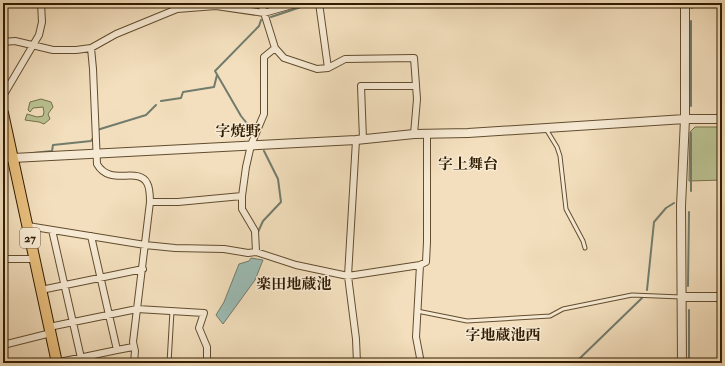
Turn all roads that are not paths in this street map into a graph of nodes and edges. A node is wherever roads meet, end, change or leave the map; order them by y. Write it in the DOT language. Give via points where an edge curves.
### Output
graph roads {
  1 [pos="41,3"];
  2 [pos="261,3"];
  3 [pos="299,3"];
  4 [pos="319,3"];
  5 [pos="685,3"];
  6 [pos="264,13"];
  7 [pos="3,42"];
  8 [pos="32,46"];
  9 [pos="90,48"];
  10 [pos="275,48"];
  11 [pos="328,68"];
  12 [pos="415,86"];
  13 [pos="3,96"];
  14 [pos="3,113"];
  15 [pos="685,119"];
  16 [pos="722,119"];
  17 [pos="545,128"];
  18 [pos="414,134"];
  19 [pos="426,134"];
  20 [pos="360,139"];
  21 [pos="251,145"];
  22 [pos="95,153"];
  23 [pos="8,158"];
  24 [pos="242,196"];
  25 [pos="150,202"];
  26 [pos="28,226"];
  27 [pos="52,230"];
  28 [pos="92,236"];
  29 [pos="145,245"];
  30 [pos="585,248"];
  31 [pos="256,252"];
  32 [pos="3,259"];
  33 [pos="34,259"];
  34 [pos="420,265"];
  35 [pos="143,269"];
  36 [pos="348,276"];
  37 [pos="101,278"];
  38 [pos="65,285"];
  39 [pos="41,290"];
  40 [pos="682,297"];
  41 [pos="722,297"];
  42 [pos="136,309"];
  43 [pos="172,310"];
  44 [pos="417,311"];
  45 [pos="110,315"];
  46 [pos="73,322"];
  47 [pos="50,330"];
  48 [pos="3,345"];
  49 [pos="133,347"];
  50 [pos="117,350"];
  51 [pos="81,358"];
  52 [pos="54,363"];
  53 [pos="57,363"];
  54 [pos="134,363"];
  55 [pos="169,363"];
  56 [pos="208,363"];
  57 [pos="357,363"];
  58 [pos="421,363"];
  59 [pos="682,363"];
  1 -- 8 [label="street" via="42,22 39,35"];
  2 -- 6 [label="street"];
  3 -- 6 [label="street"];
  4 -- 11 [label="street"];
  5 -- 15 [label="street"];
  6 -- 9 [label="street" via="216,6 177,9 116,34"];
  6 -- 10 [label="street"];
  7 -- 8 [label="street" via="15,41"];
  8 -- 9 [label="street" via="65,51"];
  8 -- 13 [label="street"];
  9 -- 22 [label="street" via="94,69"];
  10 -- 11 [label="street" via="284,58 317,69"];
  10 -- 21 [label="street" via="264,57 264,114"];
  11 -- 12 [label="street" via="345,58 414,58"];
  12 -- 18 [label="street"];
  12 -- 20 [label="street" via="361,86"];
  14 -- 23 [label="main road, 27"];
  15 -- 16 [label="street"];
  15 -- 17 [label="street"];
  15 -- 40 [label="street" via="681,206"];
  17 -- 19 [label="street"];
  17 -- 30 [label="lane" via="560,156 566,209"];
  18 -- 19 [label="street"];
  18 -- 20 [label="street"];
  19 -- 34 [label="street" via="428,242 426,262"];
  20 -- 21 [label="street"];
  20 -- 36 [label="street"];
  21 -- 22 [label="street"];
  21 -- 24 [label="street"];
  22 -- 23 [label="street"];
  22 -- 25 [label="street" via="97,164 108,175 133,175 142,178 147,183"];
  23 -- 26 [label="main road, 27"];
  24 -- 25 [label="street"];
  24 -- 31 [label="street" via="242,210 255,231"];
  25 -- 29 [label="street"];
  26 -- 27 [label="street"];
  26 -- 33 [label="main road, 27"];
  27 -- 28 [label="street"];
  27 -- 38 [label="street"];
  28 -- 29 [label="street"];
  28 -- 37 [label="street"];
  29 -- 31 [label="street"];
  29 -- 35 [label="street"];
  31 -- 36 [label="street" via="296,265"];
  32 -- 33 [label="street"];
  33 -- 39 [label="main road, 27"];
  34 -- 36 [label="street"];
  34 -- 44 [label="street"];
  35 -- 37 [label="street"];
  35 -- 42 [label="street"];
  36 -- 57 [label="street"];
  37 -- 38 [label="street"];
  37 -- 45 [label="street"];
  38 -- 39 [label="street"];
  38 -- 46 [label="street"];
  39 -- 47 [label="main road, 27"];
  40 -- 41 [label="street"];
  40 -- 44 [label="lane" via="632,295 563,309 550,316 468,321"];
  40 -- 59 [label="street"];
  42 -- 43 [label="street"];
  42 -- 45 [label="street"];
  42 -- 49 [label="street"];
  43 -- 55 [label="lane"];
  43 -- 56 [label="street" via="204,313 199,328 207,347"];
  44 -- 58 [label="street" via="416,337"];
  45 -- 46 [label="street"];
  45 -- 50 [label="street"];
  46 -- 47 [label="street"];
  46 -- 51 [label="street"];
  47 -- 48 [label="street"];
  47 -- 53 [label="main road, 27"];
  49 -- 50 [label="street"];
  49 -- 54 [label="street"];
  50 -- 51 [label="street"];
  51 -- 53 [label="street"];
  52 -- 53 [label="street"];
}
